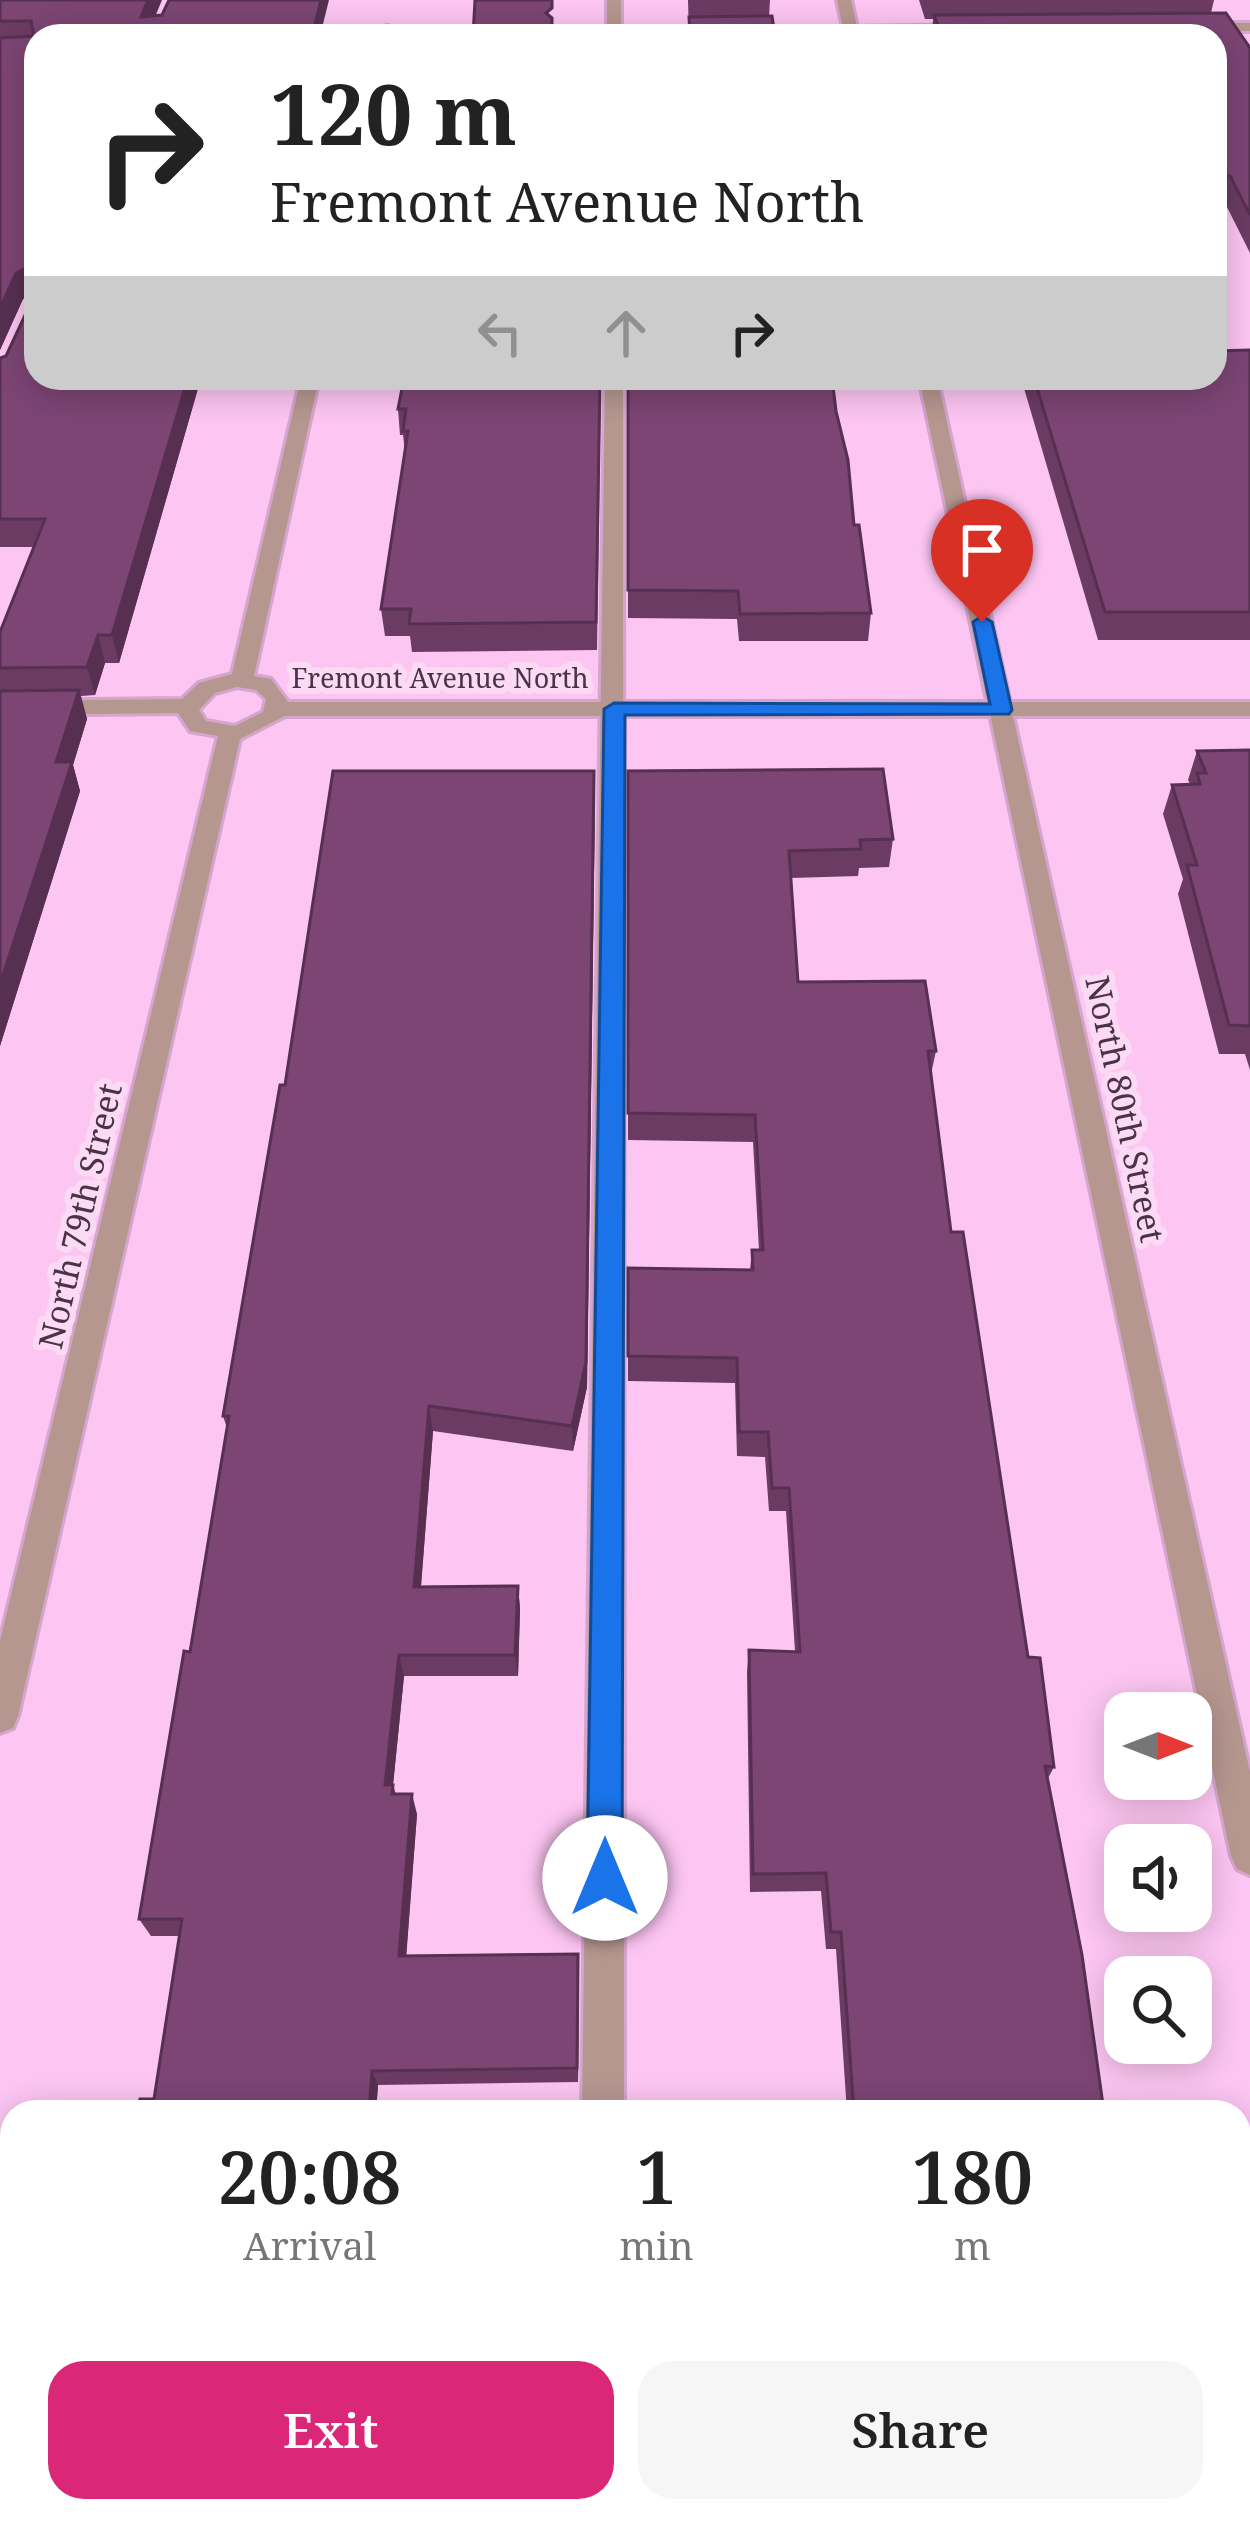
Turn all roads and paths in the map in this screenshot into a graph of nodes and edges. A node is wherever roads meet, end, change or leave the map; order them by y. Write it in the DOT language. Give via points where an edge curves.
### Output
graph roads {
  1 [pos="392,13"];
  2 [pos="389,24"];
  3 [pos="307,390"];
  4 [pos="614,390"];
  5 [pos="931,390"];
  6 [pos="242,680"];
  7 [pos="190,706"];
  8 [pos="0,708"];
  9 [pos="278,709"];
  10 [pos="614,709"];
  11 [pos="1002,710"];
  12 [pos="1250,710"];
  13 [pos="230,733"];
  14 [pos="0,1716"];
  15 [pos="1250,1856"];
  16 [pos="603,2100"];
  1 -- 2 [label="street"];
  3 -- 6 [label="street"];
  4 -- 10 [label="street"];
  5 -- 11 [label="street, North 80th Street"];
  6 -- 7 [label="street" via="208,686"];
  6 -- 9 [label="street" via="272,690"];
  7 -- 8 [label="street"];
  7 -- 13 [label="street" via="197,726"];
  9 -- 10 [label="street, Fremont Avenue North"];
  9 -- 13 [label="street" via="253,729"];
  10 -- 11 [label="street, Fremont Avenue North"];
  10 -- 16 [label="street"];
  11 -- 12 [label="street, Fremont Avenue North"];
  11 -- 15 [label="street, North 80th Street"];
  13 -- 14 [label="street, North 79th Street"];
}
